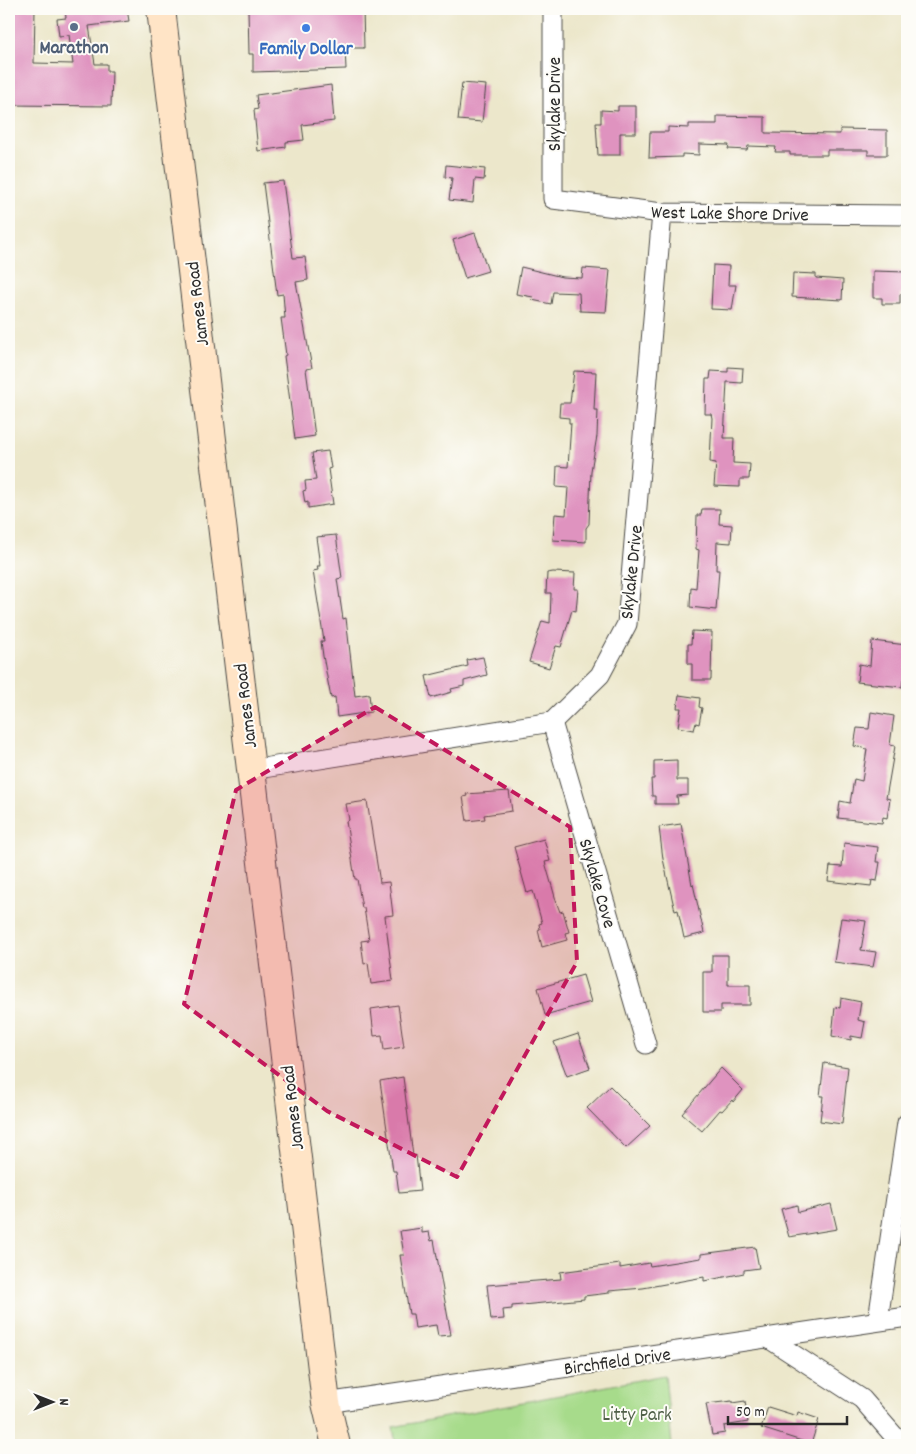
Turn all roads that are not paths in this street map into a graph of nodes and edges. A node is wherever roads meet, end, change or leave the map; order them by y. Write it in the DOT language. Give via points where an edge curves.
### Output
graph roads {
  1 [pos="161,9"];
  2 [pos="552,9"];
  3 [pos="553,199"];
  4 [pos="662,213"];
  5 [pos="907,215"];
  6 [pos="552,722"];
  7 [pos="252,770"];
  8 [pos="646,1044"];
  9 [pos="907,1123"];
  10 [pos="907,1317"];
  11 [pos="878,1320"];
  12 [pos="768,1338"];
  13 [pos="326,1403"];
  14 [pos="326,1445"];
  15 [pos="336,1445"];
  16 [pos="902,1445"];
  1 -- 7 [label="main road, James Road"];
  2 -- 3 [label="street, Skylake Drive"];
  3 -- 4 [label="street, West Lake Shore Drive"];
  4 -- 5 [label="street, West Lake Shore Drive"];
  4 -- 6 [label="street, Skylake Drive" via="627,624 600,675"];
  6 -- 7 [label="street"];
  6 -- 8 [label="street, Skylake Cove"];
  7 -- 13 [label="main road, James Road"];
  9 -- 11 [label="street"];
  10 -- 11 [label="street, Birchfield Drive"];
  11 -- 12 [label="street, Birchfield Drive"];
  12 -- 13 [label="street, Birchfield Drive"];
  12 -- 16 [label="street" via="862,1399"];
  13 -- 14 [label="main road, James Road"];
  13 -- 15 [label="main road, James Road"];
}
